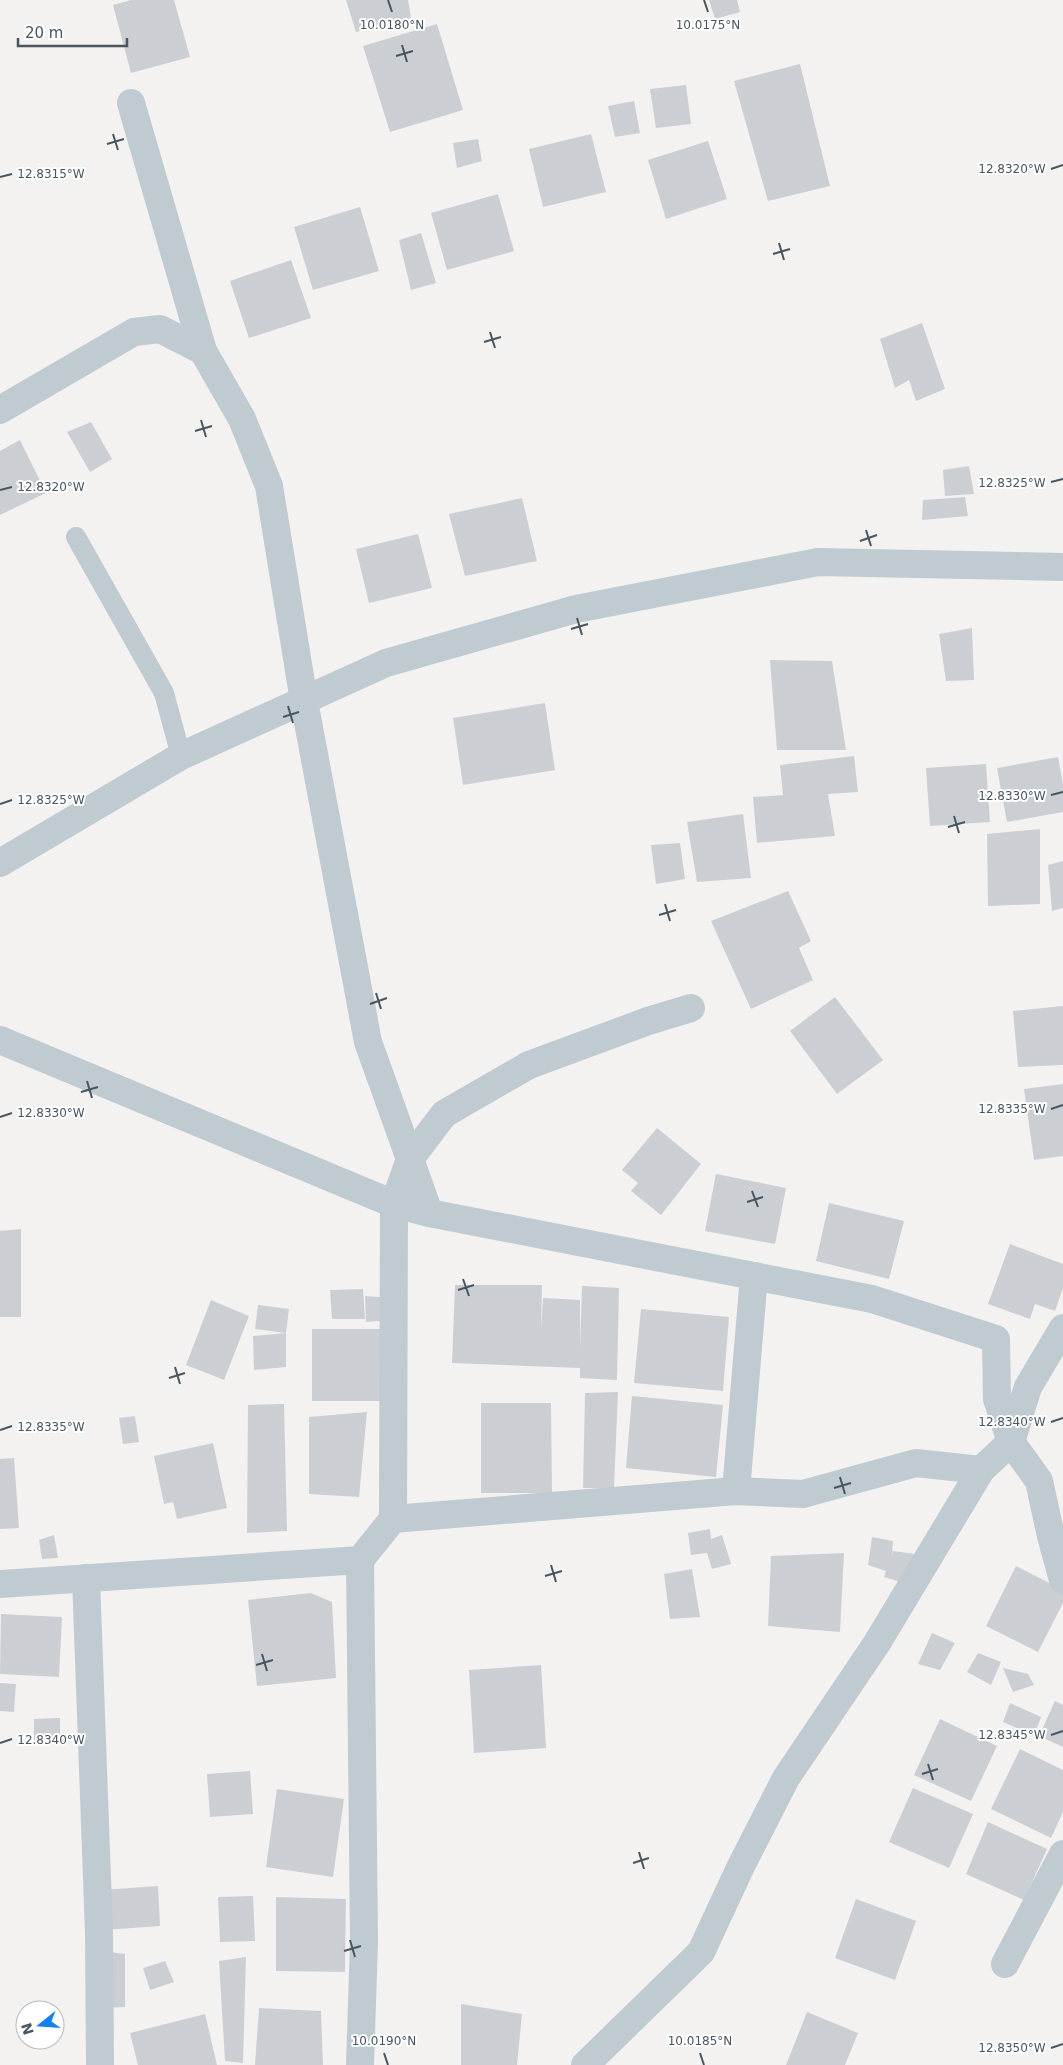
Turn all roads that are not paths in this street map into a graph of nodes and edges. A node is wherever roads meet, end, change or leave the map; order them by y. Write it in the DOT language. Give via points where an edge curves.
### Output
graph roads {
  1 [pos="131,103"];
  2 [pos="203,352"];
  3 [pos="0,410"];
  4 [pos="76,537"];
  5 [pos="1063,567"];
  6 [pos="304,700"];
  7 [pos="182,756"];
  8 [pos="0,863"];
  9 [pos="692,1008"];
  10 [pos="0,1040"];
  11 [pos="410,1159"];
  12 [pos="394,1204"];
  13 [pos="429,1213"];
  14 [pos="754,1276"];
  15 [pos="1063,1328"];
  16 [pos="1011,1442"];
  17 [pos="981,1470"];
  18 [pos="736,1491"];
  19 [pos="393,1519"];
  20 [pos="360,1560"];
  21 [pos="86,1578"];
  22 [pos="1063,1580"];
  23 [pos="0,1584"];
  24 [pos="1063,1854"];
  25 [pos="1005,1964"];
  26 [pos="100,2065"];
  27 [pos="360,2065"];
  28 [pos="586,2065"];
  1 -- 2 [label="street"];
  2 -- 3 [label="street" via="160,329 134,332"];
  2 -- 6 [label="street" via="242,419 269,486"];
  4 -- 7 [label="lane" via="164,693"];
  5 -- 6 [label="street" via="818,562 576,609 386,663"];
  6 -- 7 [label="street"];
  6 -- 11 [label="street" via="368,1042"];
  7 -- 8 [label="street"];
  9 -- 11 [label="street" via="529,1064 444,1114"];
  10 -- 12 [label="street"];
  11 -- 12 [label="street"];
  11 -- 13 [label="street"];
  12 -- 13 [label="street"];
  12 -- 19 [label="street"];
  13 -- 14 [label="street"];
  14 -- 16 [label="street" via="872,1299 996,1339 997,1400"];
  14 -- 18 [label="street"];
  15 -- 16 [label="street" via="1028,1387"];
  16 -- 17 [label="street"];
  16 -- 22 [label="street" via="1039,1481"];
  17 -- 18 [label="street" via="916,1463 804,1494"];
  17 -- 28 [label="street" via="877,1643 786,1778 701,1952"];
  18 -- 19 [label="street"];
  19 -- 20 [label="street"];
  20 -- 21 [label="street"];
  20 -- 27 [label="street" via="364,1941"];
  21 -- 23 [label="street"];
  21 -- 26 [label="street" via="99,1933"];
  24 -- 25 [label="street"];
}
